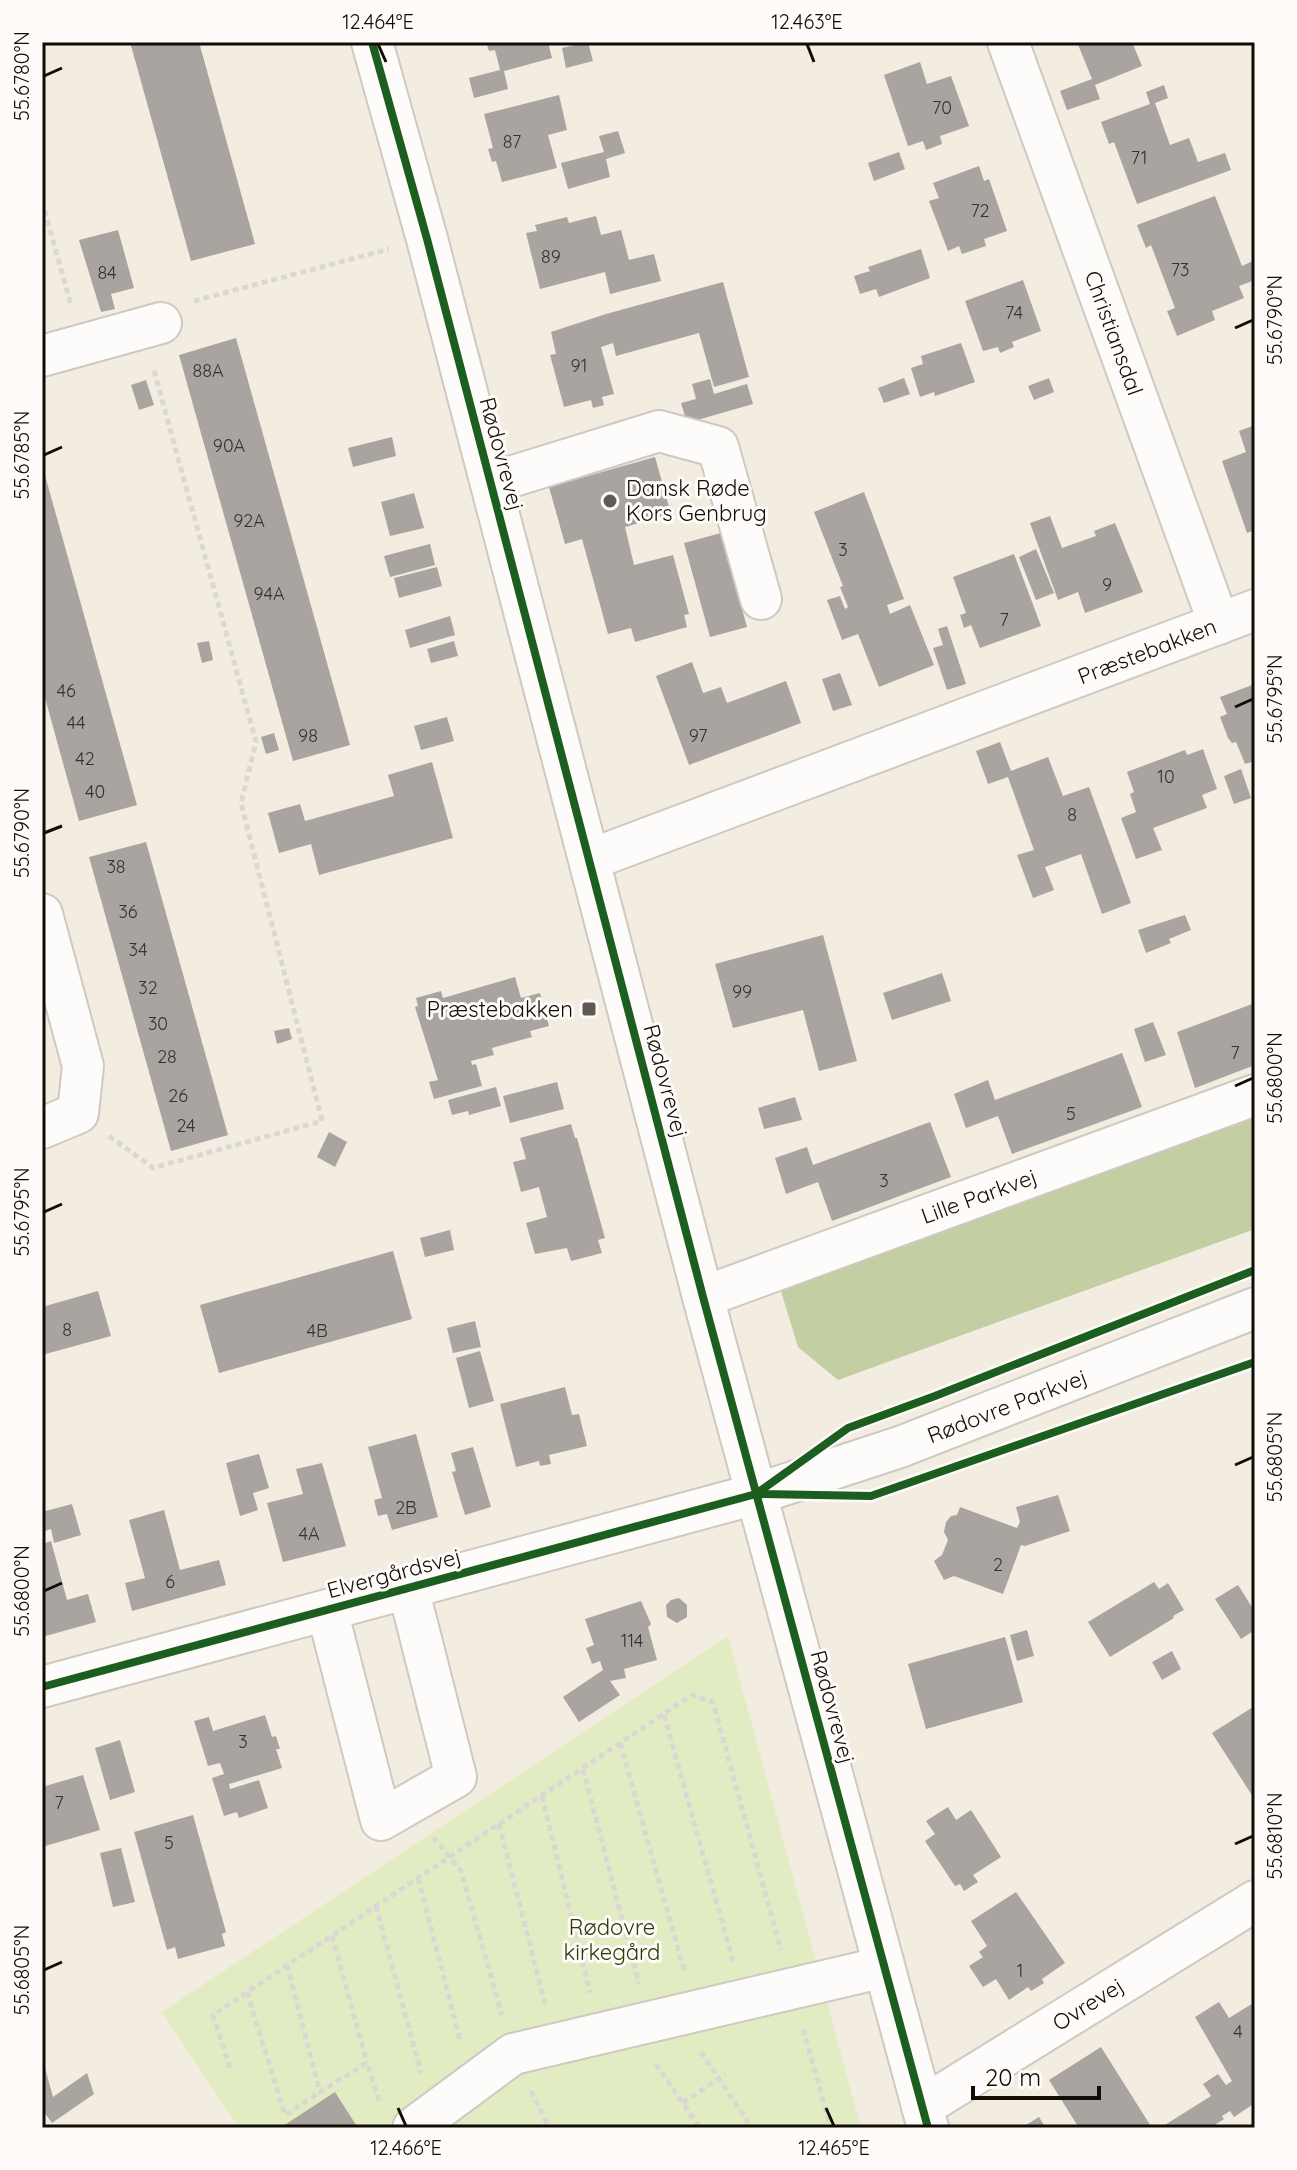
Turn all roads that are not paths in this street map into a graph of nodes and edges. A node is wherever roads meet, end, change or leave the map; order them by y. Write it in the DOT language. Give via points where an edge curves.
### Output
graph roads {
  1 [pos="372,42"];
  2 [pos="1008,42"];
  3 [pos="152,325"];
  4 [pos="61,351"];
  5 [pos="491,483"];
  6 [pos="761,599"];
  7 [pos="1237,617"];
  8 [pos="589,860"];
  9 [pos="42,914"];
  10 [pos="1255,1095"];
  11 [pos="42,1128"];
  12 [pos="703,1297"];
  13 [pos="1255,1308"];
  14 [pos="756,1494"];
  15 [pos="408,1588"];
  16 [pos="327,1610"];
  17 [pos="42,1687"];
  18 [pos="1255,1901"];
  19 [pos="884,1967"];
  20 [pos="410,2118"];
  21 [pos="925,2118"];
  1 -- 5 [label="street, Rødovrevej"];
  2 -- 7 [label="street, Christiansdal"];
  3 -- 4 [label="street"];
  5 -- 6 [label="street" via="659,431 718,447"];
  5 -- 8 [label="street, Rødovrevej"];
  7 -- 8 [label="street, Præstebakken"];
  8 -- 12 [label="street, Rødovrevej"];
  9 -- 11 [label="street" via="83,1066 78,1113"];
  10 -- 12 [label="street, Lille Parkvej"];
  12 -- 14 [label="street, Rødovrevej"];
  13 -- 14 [label="street, Rødovre Parkvej" via="900,1447"];
  14 -- 15 [label="street, Elvergårdsvej"];
  14 -- 19 [label="street, Rødovrevej"];
  15 -- 16 [label="street, Elvergårdsvej"];
  15 -- 16 [label="street" via="456,1777 381,1820"];
  16 -- 17 [label="street, Elvergårdsvej"];
  18 -- 21 [label="street, Ovrevej"];
  19 -- 20 [label="street" via="513,2054"];
  19 -- 21 [label="street, Rødovrevej"];
}
